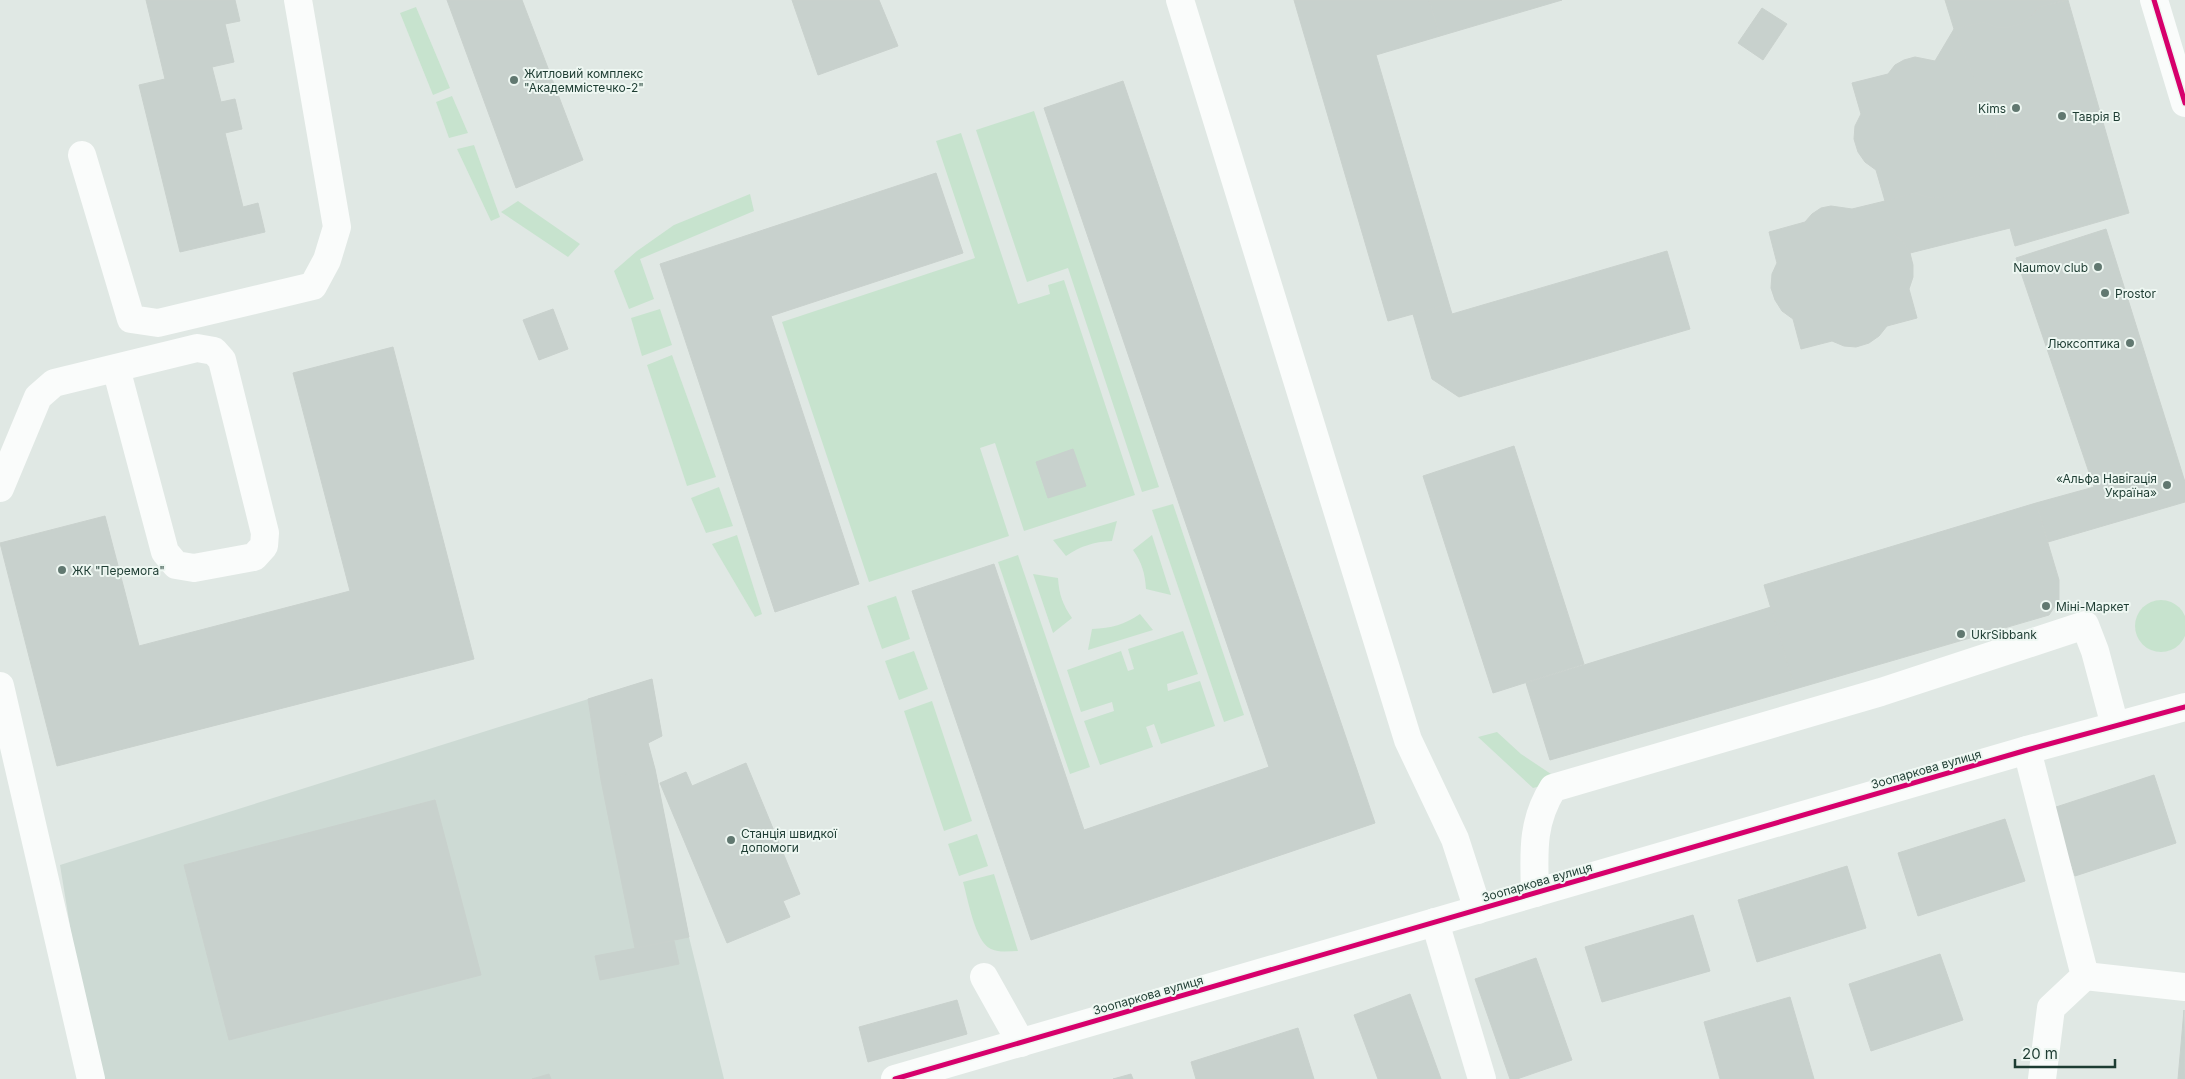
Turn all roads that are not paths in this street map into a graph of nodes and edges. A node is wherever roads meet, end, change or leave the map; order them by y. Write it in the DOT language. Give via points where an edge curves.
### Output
graph roads {
  1 [pos="298,0"];
  2 [pos="1180,0"];
  3 [pos="2154,0"];
  4 [pos="2176,46"];
  5 [pos="2181,76"];
  6 [pos="2185,103"];
  7 [pos="82,155"];
  8 [pos="116,368"];
  9 [pos="0,488"];
  10 [pos="0,686"];
  11 [pos="2185,707"];
  12 [pos="2115,726"];
  13 [pos="2027,750"];
  14 [pos="1535,893"];
  15 [pos="1478,910"];
  16 [pos="1435,922"];
  17 [pos="2085,976"];
  18 [pos="984,977"];
  19 [pos="2185,986"];
  20 [pos="1021,1043"];
  21 [pos="92,1079"];
  22 [pos="895,1079"];
  23 [pos="1482,1079"];
  24 [pos="2042,1079"];
  1 -- 7 [label="street" via="337,227 328,260 313,286 158,323 131,319"];
  2 -- 15 [label="street" via="1408,740 1456,839"];
  3 -- 4 [label="street"];
  4 -- 5 [label="street"];
  5 -- 6 [label="street"];
  8 -- 8 [label="street" via="165,552 176,565 194,568 254,557 264,546 265,533 222,360 214,351 197,348"];
  8 -- 9 [label="street" via="54,383 38,397"];
  10 -- 21 [label="street"];
  11 -- 12 [label="street, Зоопаркова вулиця"];
  12 -- 13 [label="street, Зоопаркова вулиця"];
  12 -- 14 [label="street" via="2085,625 1881,692 1553,788 1543,804 1534,838"];
  13 -- 14 [label="street, Зоопаркова вулиця"];
  13 -- 17 [label="street"];
  14 -- 15 [label="street, Зоопаркова вулиця"];
  15 -- 16 [label="street, Зоопаркова вулиця"];
  16 -- 20 [label="street, Зоопаркова вулиця"];
  16 -- 23 [label="street"];
  17 -- 19 [label="street"];
  17 -- 24 [label="street" via="2051,1008"];
  18 -- 20 [label="street"];
  20 -- 22 [label="street, Зоопаркова вулиця"];
}
